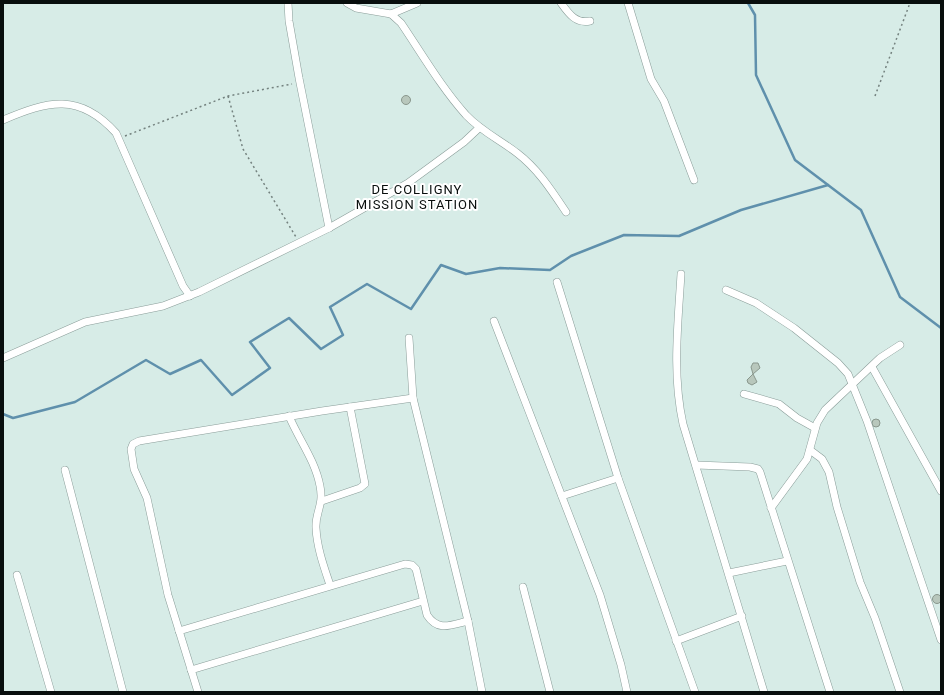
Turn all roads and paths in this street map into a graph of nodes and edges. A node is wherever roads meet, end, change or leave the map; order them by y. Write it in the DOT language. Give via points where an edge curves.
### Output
graph roads {
  1 [pos="288,3"];
  2 [pos="347,3"];
  3 [pos="417,3"];
  4 [pos="561,3"];
  5 [pos="628,3"];
  6 [pos="910,3"];
  7 [pos="391,14"];
  8 [pos="590,21"];
  9 [pos="300,83"];
  10 [pos="228,96"];
  11 [pos="875,96"];
  12 [pos="3,120"];
  13 [pos="479,128"];
  14 [pos="118,138"];
  15 [pos="694,180"];
  16 [pos="566,212"];
  17 [pos="329,228"];
  18 [pos="300,242"];
  19 [pos="681,274"];
  20 [pos="557,282"];
  21 [pos="726,290"];
  22 [pos="190,296"];
  23 [pos="494,321"];
  24 [pos="410,338"];
  25 [pos="900,345"];
  26 [pos="3,358"];
  27 [pos="872,367"];
  28 [pos="852,385"];
  29 [pos="744,394"];
  30 [pos="413,398"];
  31 [pos="350,407"];
  32 [pos="288,416"];
  33 [pos="815,428"];
  34 [pos="810,450"];
  35 [pos="696,465"];
  36 [pos="65,470"];
  37 [pos="618,478"];
  38 [pos="941,492"];
  39 [pos="562,496"];
  40 [pos="322,501"];
  41 [pos="771,508"];
  42 [pos="787,561"];
  43 [pos="729,573"];
  44 [pos="17,575"];
  45 [pos="330,585"];
  46 [pos="523,587"];
  47 [pos="423,601"];
  48 [pos="742,616"];
  49 [pos="468,621"];
  50 [pos="180,632"];
  51 [pos="941,640"];
  52 [pos="676,641"];
  53 [pos="191,670"];
  54 [pos="51,692"];
  55 [pos="123,692"];
  56 [pos="198,692"];
  57 [pos="482,692"];
  58 [pos="550,692"];
  59 [pos="626,692"];
  60 [pos="695,692"];
  61 [pos="764,692"];
  62 [pos="830,692"];
  63 [pos="900,692"];
  1 -- 9 [label="street"];
  2 -- 7 [label="street" via="356,8"];
  3 -- 7 [label="street"];
  4 -- 8 [label="street" via="577,20"];
  5 -- 15 [label="street" via="651,79 664,101"];
  6 -- 11 [label="path"];
  7 -- 13 [label="street" via="401,23 466,114"];
  9 -- 10 [label="path"];
  9 -- 17 [label="street"];
  10 -- 14 [label="path"];
  10 -- 18 [label="path" via="243,149"];
  12 -- 14 [label="street" via="45,105 75,105 106,123"];
  13 -- 16 [label="street" via="530,165"];
  13 -- 17 [label="street" via="408,183"];
  14 -- 22 [label="street" via="183,286"];
  17 -- 18 [label="street"];
  18 -- 22 [label="street"];
  19 -- 35 [label="street" via="676,364 678,394 683,424"];
  20 -- 37 [label="street"];
  21 -- 28 [label="street" via="756,303 794,328 845,370"];
  22 -- 26 [label="street" via="163,306 85,322"];
  23 -- 39 [label="street"];
  24 -- 30 [label="street"];
  25 -- 27 [label="street" via="884,355"];
  27 -- 28 [label="street"];
  27 -- 38 [label="street"];
  28 -- 33 [label="street" via="825,410"];
  28 -- 51 [label="street" via="867,421"];
  29 -- 33 [label="street" via="779,404"];
  30 -- 31 [label="street"];
  30 -- 49 [label="street"];
  31 -- 32 [label="street"];
  31 -- 40 [label="street" via="365,484"];
  32 -- 40 [label="street" via="316,468"];
  32 -- 50 [label="street" via="139,441 132,446 134,469 147,498 168,595"];
  33 -- 34 [label="street"];
  34 -- 41 [label="street" via="803,465"];
  34 -- 63 [label="street" via="822,459 829,472 860,582"];
  35 -- 41 [label="street" via="758,469"];
  35 -- 43 [label="street"];
  36 -- 55 [label="street"];
  37 -- 39 [label="street"];
  37 -- 52 [label="street"];
  39 -- 59 [label="street" via="600,595 621,665"];
  40 -- 45 [label="street" via="316,528 319,549"];
  41 -- 42 [label="street"];
  42 -- 43 [label="street"];
  42 -- 62 [label="street"];
  43 -- 48 [label="street"];
  44 -- 54 [label="street"];
  45 -- 47 [label="street" via="409,564 416,570"];
  45 -- 50 [label="street"];
  46 -- 58 [label="street"];
  47 -- 49 [label="street" via="427,615 436,625"];
  47 -- 53 [label="street"];
  48 -- 52 [label="street"];
  48 -- 61 [label="street"];
  49 -- 57 [label="street"];
  50 -- 53 [label="street"];
  52 -- 60 [label="street"];
  53 -- 56 [label="street"];
}
